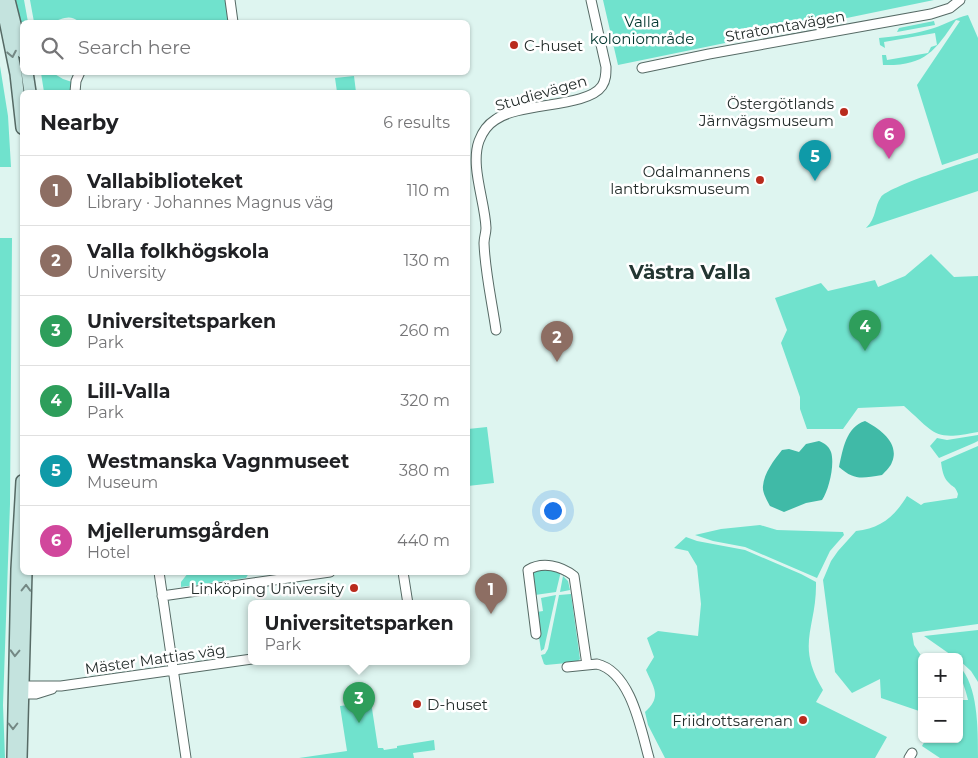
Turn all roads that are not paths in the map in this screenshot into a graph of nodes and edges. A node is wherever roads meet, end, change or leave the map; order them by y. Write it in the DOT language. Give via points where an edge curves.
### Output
graph roads {
  1 [pos="1,0"];
  2 [pos="9,0"];
  3 [pos="230,0"];
  4 [pos="590,0"];
  5 [pos="960,0"];
  6 [pos="233,20"];
  7 [pos="20,44"];
  8 [pos="642,68"];
  9 [pos="27,75"];
  10 [pos="79,75"];
  11 [pos="30,90"];
  12 [pos="75,90"];
  13 [pos="20,110"];
  14 [pos="496,330"];
  15 [pos="20,516"];
  16 [pos="26,575"];
  17 [pos="159,575"];
  18 [pos="309,575"];
  19 [pos="403,575"];
  20 [pos="162,596"];
  21 [pos="407,600"];
  22 [pos="536,634"];
  23 [pos="248,660"];
  24 [pos="587,665"];
  25 [pos="567,668"];
  26 [pos="173,670"];
  27 [pos="19,690"];
  28 [pos="13,758"];
  29 [pos="21,758"];
  30 [pos="186,758"];
  31 [pos="650,758"];
  1 -- 13 [label="main road, one-way"];
  2 -- 7 [label="main road"];
  3 -- 6 [label="street"];
  4 -- 14 [label="street, Studievägen" via="606,67 602,86 586,97 500,117 485,130 477,148 486,229 485,254"];
  5 -- 8 [label="street, Stratomtavägen" via="950,8 930,14"];
  9 -- 11 [label="main road"];
  10 -- 12 [label="street"];
  15 -- 27 [label="main road, one-way" via="17,569"];
  27 -- 16 [label="main road, one-way"];
  17 -- 20 [label="street"];
  18 -- 20 [label="street"];
  19 -- 21 [label="street"];
  20 -- 26 [label="street"];
  22 -- 24 [label="street" via="528,570 538,566 558,567 574,576"];
  23 -- 26 [label="street, Mäster Mattias väg"];
  24 -- 25 [label="street"];
  24 -- 31 [label="street" via="601,665 617,677 629,694"];
  26 -- 27 [label="street, Mäster Mattias väg" via="62,686 36,694"];
  26 -- 30 [label="street"];
  27 -- 28 [label="main road, one-way"];
  27 -- 29 [label="main road"];
}
